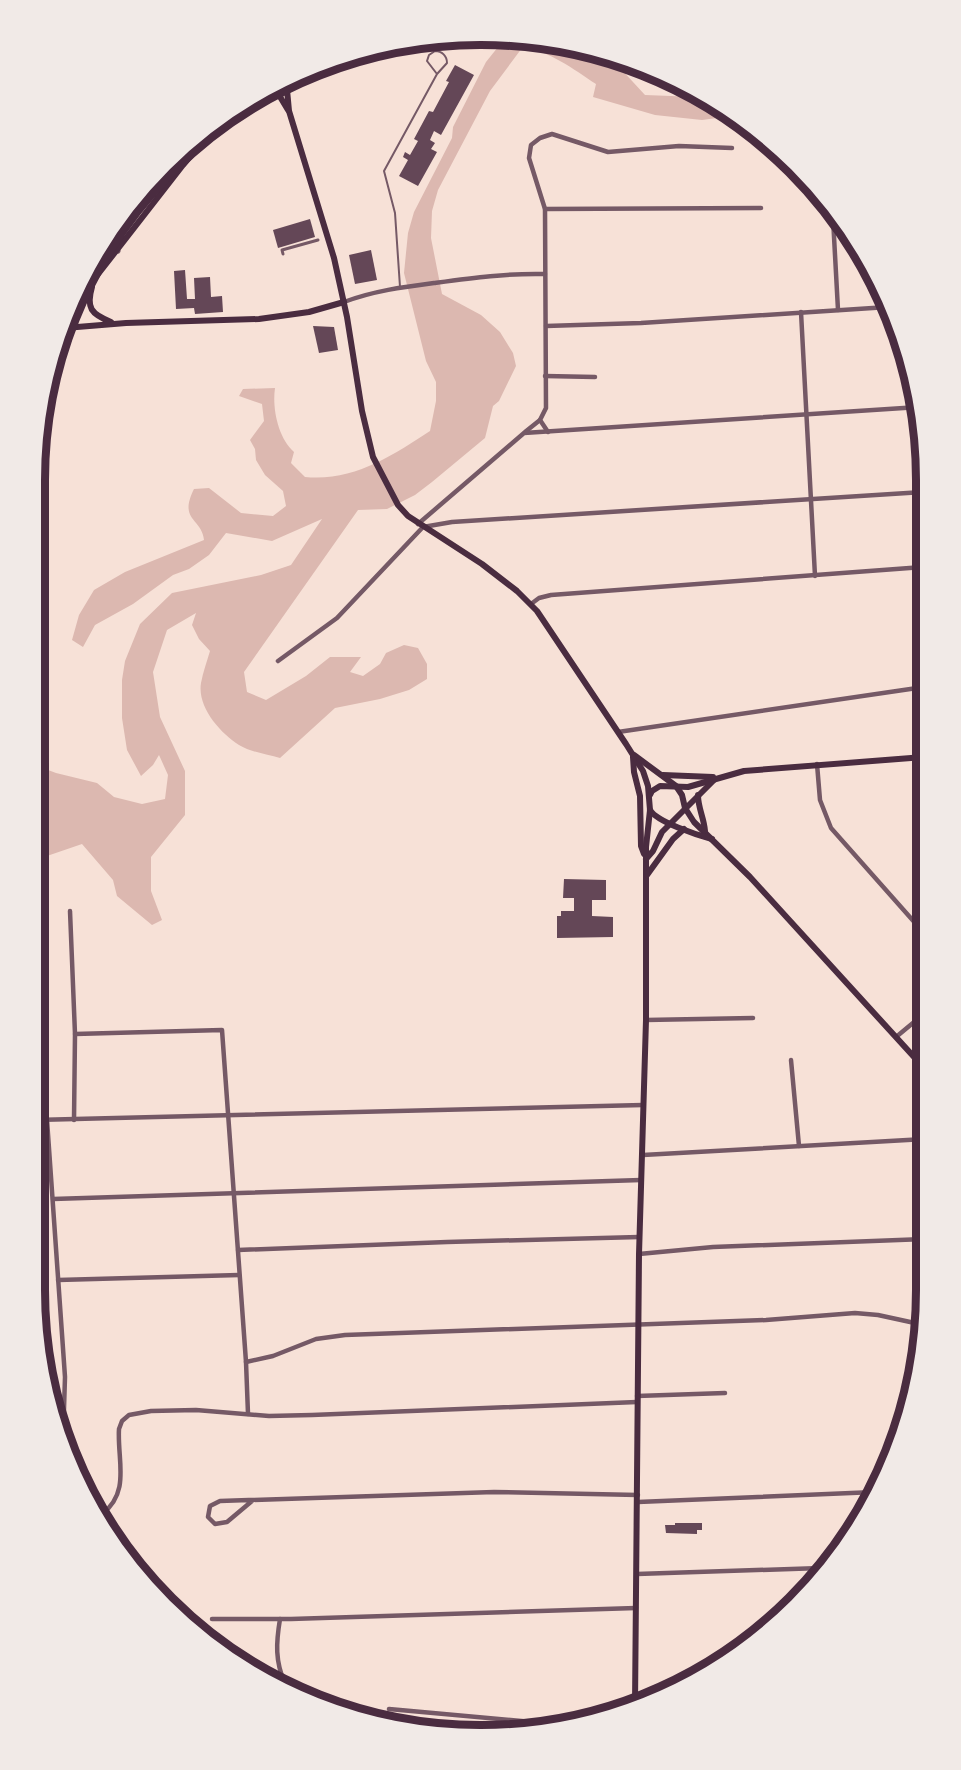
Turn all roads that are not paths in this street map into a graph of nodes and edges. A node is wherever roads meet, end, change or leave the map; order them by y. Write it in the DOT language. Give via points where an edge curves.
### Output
graph roads {
  1 [pos="437,74"];
  2 [pos="287,90"];
  3 [pos="279,95"];
  4 [pos="289,111"];
  5 [pos="732,148"];
  6 [pos="190,156"];
  7 [pos="183,165"];
  8 [pos="762,208"];
  9 [pos="546,209"];
  10 [pos="833,225"];
  11 [pos="318,240"];
  12 [pos="113,247"];
  13 [pos="118,250"];
  14 [pos="283,254"];
  15 [pos="545,274"];
  16 [pos="93,283"];
  17 [pos="402,287"];
  18 [pos="344,302"];
  19 [pos="880,307"];
  20 [pos="838,310"];
  21 [pos="801,312"];
  22 [pos="114,323"];
  23 [pos="546,326"];
  24 [pos="73,327"];
  25 [pos="545,376"];
  26 [pos="595,377"];
  27 [pos="910,407"];
  28 [pos="806,414"];
  29 [pos="540,420"];
  30 [pos="548,432"];
  31 [pos="524,433"];
  32 [pos="916,492"];
  33 [pos="812,501"];
  34 [pos="421,526"];
  35 [pos="916,568"];
  36 [pos="815,576"];
  37 [pos="531,604"];
  38 [pos="278,661"];
  39 [pos="916,688"];
  40 [pos="618,732"];
  41 [pos="633,754"];
  42 [pos="916,758"];
  43 [pos="817,764"];
  44 [pos="662,775"];
  45 [pos="716,777"];
  46 [pos="676,786"];
  47 [pos="699,795"];
  48 [pos="649,796"];
  49 [pos="685,808"];
  50 [pos="650,810"];
  51 [pos="671,823"];
  52 [pos="684,829"];
  53 [pos="705,831"];
  54 [pos="713,839"];
  55 [pos="646,859"];
  56 [pos="647,875"];
  57 [pos="70,911"];
  58 [pos="916,924"];
  59 [pos="753,1018"];
  60 [pos="646,1020"];
  61 [pos="916,1020"];
  62 [pos="75,1034"];
  63 [pos="896,1037"];
  64 [pos="916,1059"];
  65 [pos="791,1060"];
  66 [pos="643,1105"];
  67 [pos="228,1116"];
  68 [pos="47,1120"];
  69 [pos="74,1120"];
  70 [pos="916,1140"];
  71 [pos="799,1146"];
  72 [pos="643,1155"];
  73 [pos="641,1180"];
  74 [pos="234,1192"];
  75 [pos="53,1199"];
  76 [pos="639,1237"];
  77 [pos="916,1239"];
  78 [pos="238,1250"];
  79 [pos="639,1254"];
  80 [pos="239,1275"];
  81 [pos="58,1280"];
  82 [pos="914,1323"];
  83 [pos="639,1325"];
  84 [pos="246,1362"];
  85 [pos="725,1393"];
  86 [pos="637,1399"];
  87 [pos="248,1414"];
  88 [pos="64,1415"];
  89 [pos="866,1492"];
  90 [pos="638,1498"];
  91 [pos="252,1501"];
  92 [pos="105,1511"];
  93 [pos="815,1568"];
  94 [pos="637,1574"];
  95 [pos="636,1608"];
  96 [pos="212,1618"];
  97 [pos="280,1619"];
  98 [pos="283,1677"];
  99 [pos="635,1696"];
  100 [pos="389,1709"];
  101 [pos="530,1722"];
  1 -- 1 [label="lane" via="427,61 435,51 447,60"];
  1 -- 17 [label="lane" via="384,171 396,213"];
  2 -- 4 [label="main road"];
  3 -- 4 [label="main road"];
  4 -- 18 [label="main road" via="329,237"];
  5 -- 9 [label="street" via="679,146 608,152 547,134 535,141 529,151"];
  6 -- 7 [label="main road"];
  7 -- 13 [label="main road"];
  8 -- 9 [label="street"];
  9 -- 15 [label="street"];
  10 -- 20 [label="street"];
  11 -- 14 [label="street" via="282,250"];
  12 -- 13 [label="street"];
  13 -- 16 [label="main road"];
  15 -- 17 [label="street" via="498,275"];
  15 -- 23 [label="street"];
  16 -- 22 [label="main road" via="90,307"];
  17 -- 18 [label="street"];
  18 -- 22 [label="main road" via="260,320"];
  18 -- 34 [label="main road" via="373,457 398,505"];
  19 -- 20 [label="street"];
  20 -- 21 [label="street"];
  21 -- 23 [label="street"];
  21 -- 28 [label="street"];
  22 -- 24 [label="main road"];
  23 -- 25 [label="street"];
  25 -- 26 [label="street"];
  25 -- 29 [label="street" via="545,412"];
  27 -- 28 [label="street"];
  28 -- 30 [label="street"];
  28 -- 33 [label="street"];
  29 -- 30 [label="street"];
  29 -- 31 [label="street"];
  30 -- 31 [label="street"];
  31 -- 34 [label="street"];
  32 -- 33 [label="street"];
  33 -- 34 [label="street"];
  33 -- 36 [label="street"];
  34 -- 37 [label="main road" via="482,564"];
  34 -- 38 [label="street" via="337,618"];
  35 -- 36 [label="street"];
  36 -- 37 [label="street" via="551,595"];
  37 -- 40 [label="main road"];
  39 -- 40 [label="street"];
  40 -- 41 [label="main road"];
  41 -- 44 [label="main road"];
  41 -- 48 [label="main road" via="643,771"];
  41 -- 55 [label="main road" via="640,796 641,846"];
  42 -- 43 [label="main road"];
  43 -- 45 [label="main road"];
  43 -- 58 [label="street" via="820,800 831,828"];
  44 -- 45 [label="main road"];
  44 -- 46 [label="main road"];
  45 -- 46 [label="main road" via="688,787"];
  45 -- 47 [label="main road"];
  46 -- 48 [label="main road" via="660,786"];
  46 -- 49 [label="main road"];
  47 -- 49 [label="main road"];
  47 -- 53 [label="main road"];
  48 -- 50 [label="main road"];
  49 -- 51 [label="main road"];
  49 -- 53 [label="main road"];
  50 -- 51 [label="main road"];
  50 -- 55 [label="main road"];
  51 -- 52 [label="main road"];
  51 -- 55 [label="main road"];
  52 -- 54 [label="main road"];
  52 -- 56 [label="main road"];
  53 -- 54 [label="main road"];
  54 -- 63 [label="main road"];
  55 -- 56 [label="main road"];
  56 -- 60 [label="main road"];
  57 -- 62 [label="street"];
  59 -- 60 [label="street"];
  60 -- 66 [label="main road"];
  61 -- 63 [label="street"];
  62 -- 67 [label="street" via="222,1030"];
  62 -- 69 [label="street"];
  63 -- 64 [label="main road"];
  65 -- 71 [label="street"];
  66 -- 67 [label="street"];
  66 -- 72 [label="main road"];
  67 -- 69 [label="street"];
  67 -- 74 [label="street"];
  68 -- 69 [label="street"];
  68 -- 75 [label="street"];
  70 -- 71 [label="street"];
  71 -- 72 [label="street"];
  72 -- 73 [label="main road"];
  73 -- 74 [label="street"];
  73 -- 76 [label="main road"];
  74 -- 75 [label="street"];
  74 -- 78 [label="street"];
  75 -- 81 [label="street"];
  76 -- 78 [label="street"];
  76 -- 79 [label="main road"];
  77 -- 79 [label="street" via="695,1248"];
  78 -- 80 [label="street"];
  79 -- 83 [label="main road"];
  80 -- 81 [label="street"];
  80 -- 84 [label="street"];
  81 -- 88 [label="street"];
  82 -- 83 [label="street" via="855,1313"];
  83 -- 84 [label="street" via="337,1336"];
  83 -- 86 [label="main road"];
  84 -- 87 [label="street"];
  85 -- 86 [label="street"];
  86 -- 87 [label="street" via="312,1415"];
  86 -- 90 [label="main road"];
  87 -- 92 [label="street" via="196,1410 129,1415 119,1429 120,1487"];
  89 -- 90 [label="street"];
  90 -- 91 [label="street" via="494,1492"];
  90 -- 94 [label="main road"];
  91 -- 91 [label="street" via="216,1502 208,1509 208,1517 215,1524 223,1524"];
  93 -- 94 [label="street"];
  94 -- 95 [label="main road"];
  95 -- 97 [label="street"];
  95 -- 99 [label="main road"];
  96 -- 97 [label="street"];
  97 -- 98 [label="street" via="276,1654"];
  100 -- 101 [label="street"];
}
